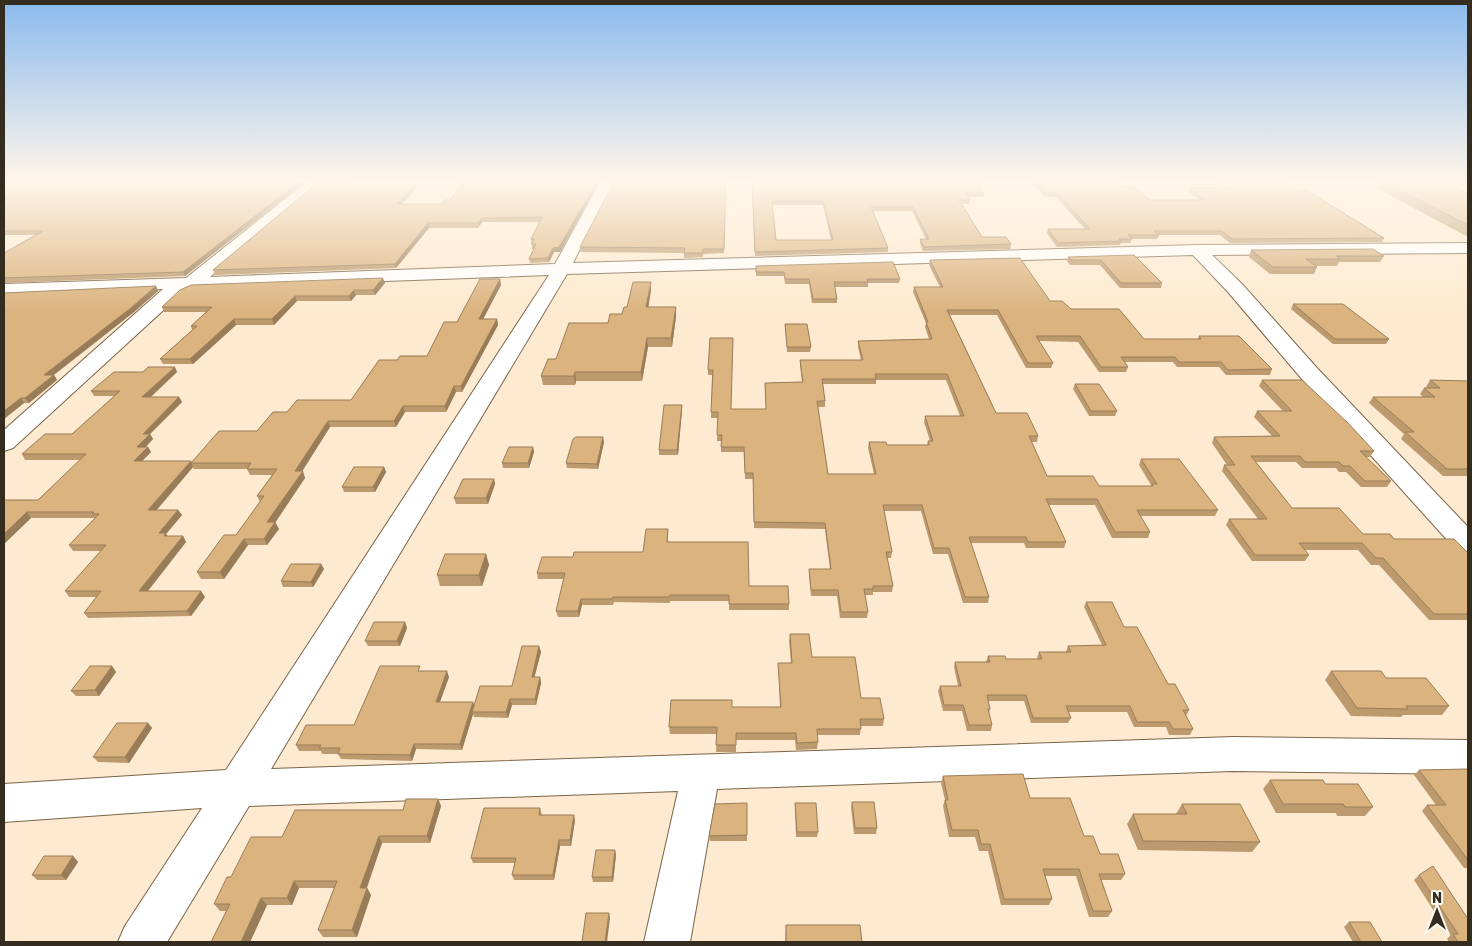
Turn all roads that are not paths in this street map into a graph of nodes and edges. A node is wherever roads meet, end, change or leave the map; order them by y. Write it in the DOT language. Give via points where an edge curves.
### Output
graph roads {
  1 [pos="264,224"];
  2 [pos="585,224"];
  3 [pos="1468,248"];
  4 [pos="1197,250"];
  5 [pos="562,269"];
  6 [pos="194,282"];
  7 [pos="4,290"];
  8 [pos="4,443"];
  9 [pos="1468,545"];
  10 [pos="1468,756"];
  11 [pos="701,773"];
  12 [pos="236,788"];
  13 [pos="4,803"];
  14 [pos="141,942"];
  15 [pos="667,942"];
  1 -- 6 [label="street"];
  2 -- 5 [label="street"];
  3 -- 4 [label="street"];
  4 -- 5 [label="street"];
  4 -- 9 [label="street"];
  5 -- 6 [label="street"];
  5 -- 12 [label="street"];
  6 -- 7 [label="street"];
  6 -- 8 [label="street" via="174,290"];
  10 -- 11 [label="street" via="1233,754"];
  11 -- 12 [label="street"];
  11 -- 15 [label="street"];
  12 -- 13 [label="street"];
  12 -- 14 [label="street"];
}
